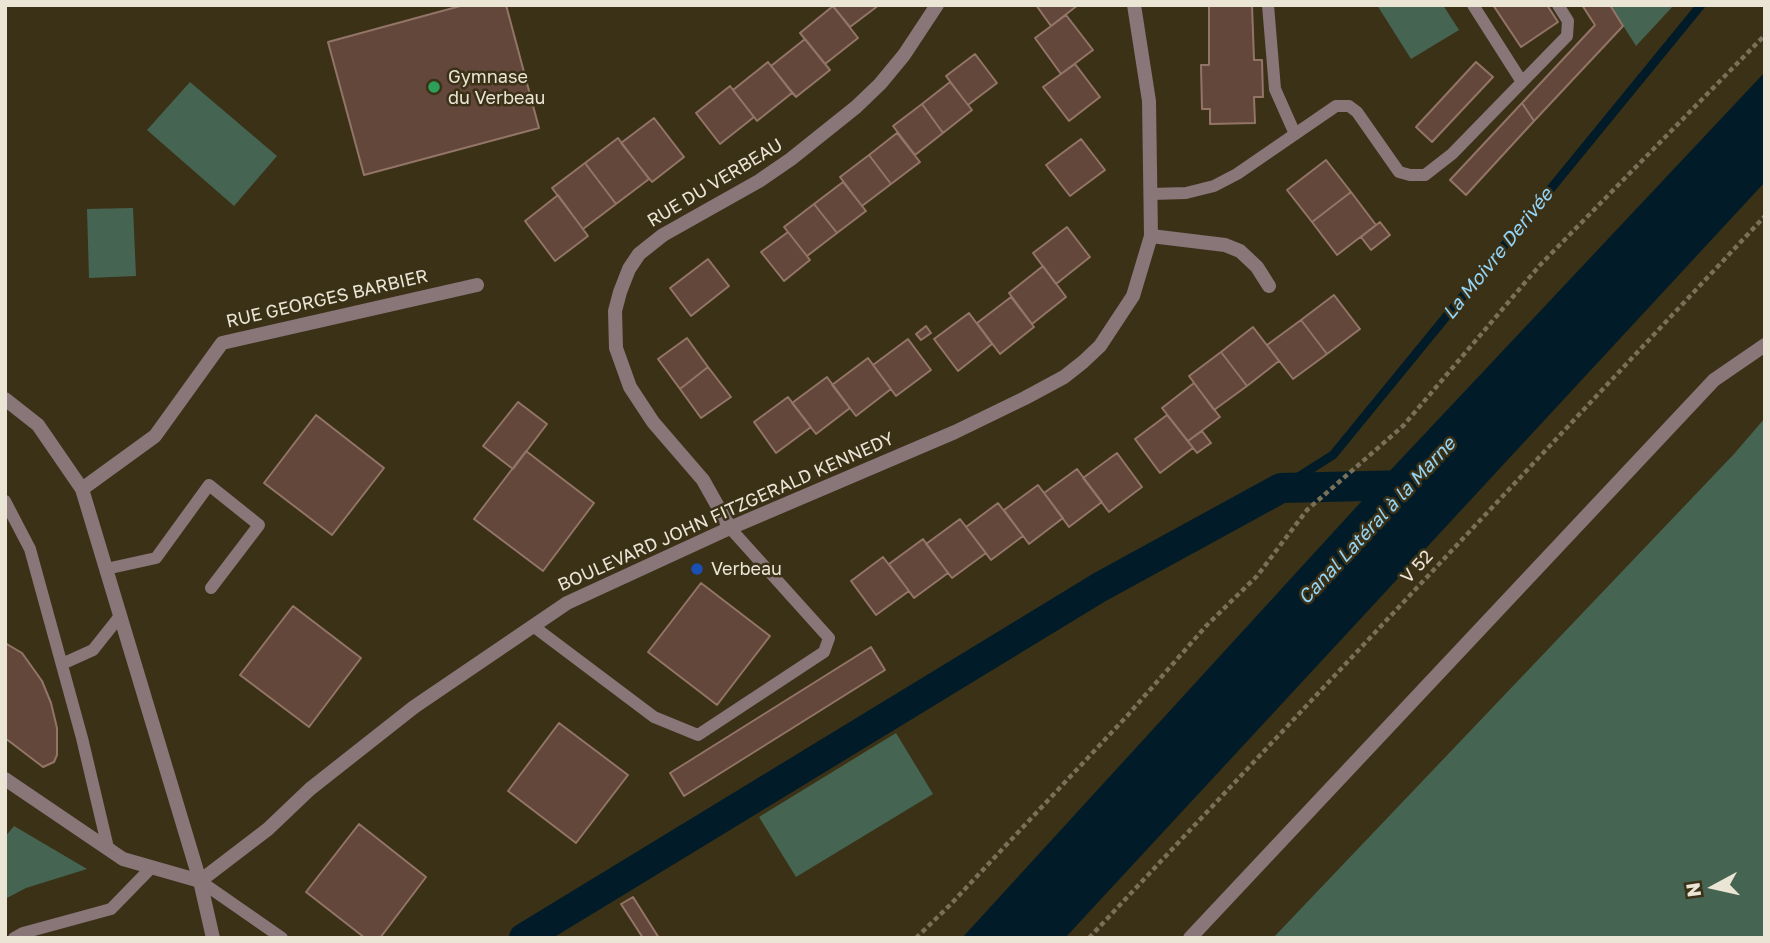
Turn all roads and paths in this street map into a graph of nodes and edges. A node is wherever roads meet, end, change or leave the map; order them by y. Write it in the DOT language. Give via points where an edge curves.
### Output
graph roads {
  1 [pos="937,5"];
  2 [pos="1134,5"];
  3 [pos="1268,5"];
  4 [pos="1472,5"];
  5 [pos="1559,5"];
  6 [pos="1765,35"];
  7 [pos="1522,82"];
  8 [pos="1295,134"];
  9 [pos="1152,194"];
  10 [pos="1765,216"];
  11 [pos="1151,236"];
  12 [pos="477,285"];
  13 [pos="1269,286"];
  14 [pos="1765,345"];
  15 [pos="5,398"];
  16 [pos="82,489"];
  17 [pos="5,501"];
  18 [pos="730,528"];
  19 [pos="106,569"];
  20 [pos="211,588"];
  21 [pos="120,616"];
  22 [pos="533,626"];
  23 [pos="62,664"];
  24 [pos="5,779"];
  25 [pos="107,848"];
  26 [pos="152,867"];
  27 [pos="200,881"];
  28 [pos="14,938"];
  29 [pos="213,938"];
  30 [pos="282,938"];
  31 [pos="916,938"];
  32 [pos="1089,938"];
  33 [pos="1190,938"];
  1 -- 18 [label="street, RUE DU VERBEAU" via="904,55 856,107 781,167 663,235 639,254 629,269 615,311 616,348 630,387 653,422 703,480"];
  2 -- 9 [label="street, BOULEVARD JOHN FITZGERALD KENNEDY" via="1149,101"];
  3 -- 8 [label="lane" via="1275,89"];
  4 -- 7 [label="lane"];
  5 -- 7 [label="lane" via="1569,21 1567,36"];
  6 -- 31 [label="path" via="1540,265 1404,426 1307,510 1257,576"];
  7 -- 8 [label="lane" via="1452,154 1425,175 1399,172 1349,106 1336,106"];
  8 -- 9 [label="lane" via="1214,187"];
  9 -- 11 [label="street, BOULEVARD JOHN FITZGERALD KENNEDY"];
  10 -- 32 [label="path, V 52"];
  11 -- 13 [label="street" via="1240,251"];
  11 -- 18 [label="street, BOULEVARD JOHN FITZGERALD KENNEDY" via="1133,296 1116,324 1100,346 1064,377 955,432"];
  12 -- 16 [label="street, RUE GEORGES BARBIER" via="222,343 155,436"];
  14 -- 33 [label="street" via="1714,380"];
  15 -- 16 [label="street" via="38,425"];
  16 -- 19 [label="street"];
  17 -- 23 [label="lane" via="30,549"];
  18 -- 22 [label="street, BOULEVARD JOHN FITZGERALD KENNEDY" via="567,603"];
  18 -- 22 [label="lane" via="829,638 824,652 698,735 654,717"];
  19 -- 20 [label="lane" via="156,558 209,485 259,525"];
  19 -- 21 [label="street"];
  21 -- 23 [label="lane" via="93,650"];
  21 -- 27 [label="street"];
  22 -- 27 [label="street, BOULEVARD JOHN FITZGERALD KENNEDY" via="404,715"];
  23 -- 25 [label="lane"];
  24 -- 25 [label="street"];
  25 -- 26 [label="street" via="123,859"];
  26 -- 27 [label="street"];
  26 -- 28 [label="lane" via="111,909"];
  27 -- 29 [label="street"];
  27 -- 30 [label="lane"];
}
